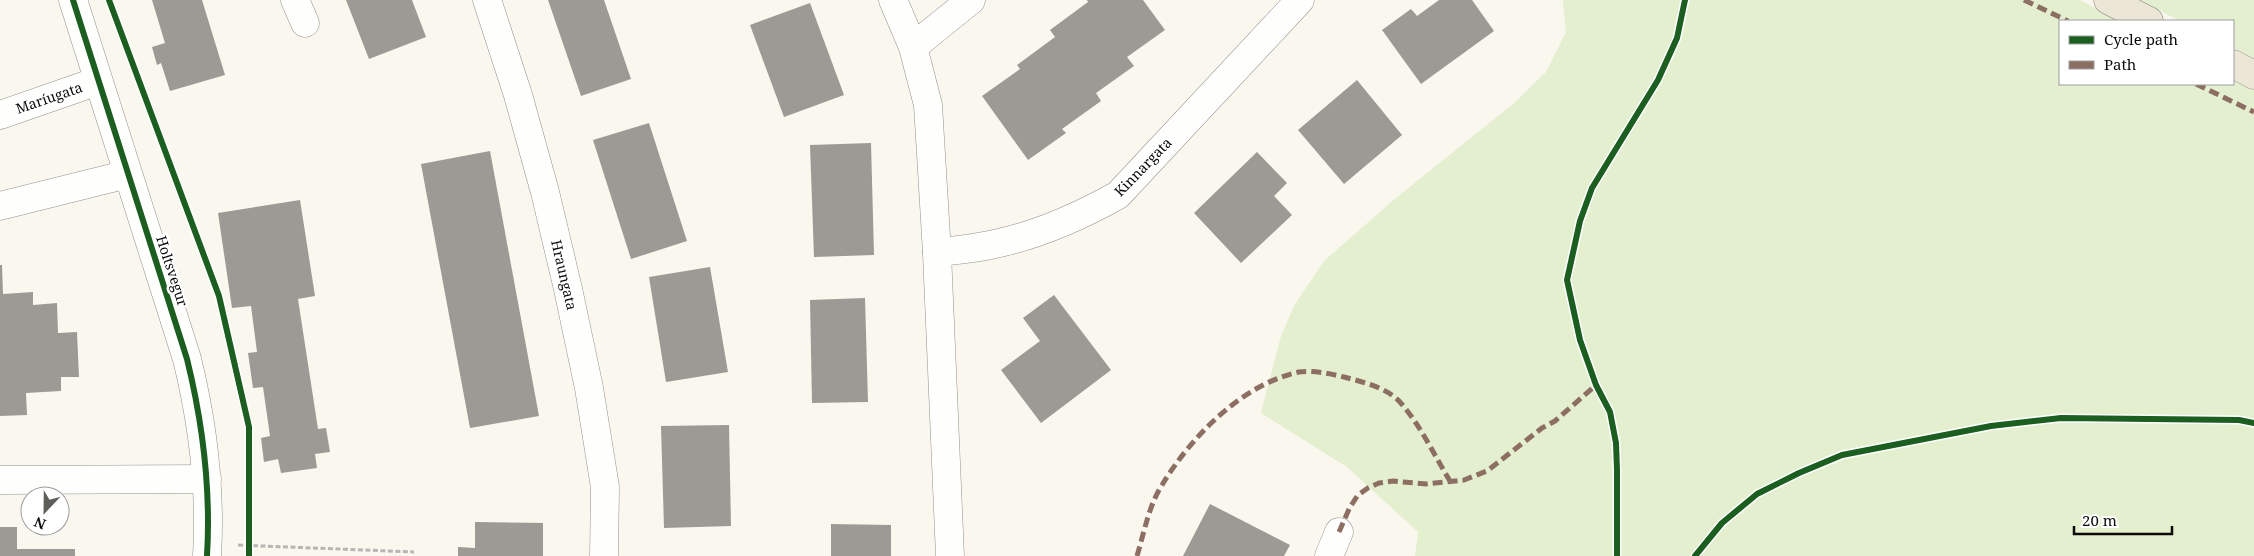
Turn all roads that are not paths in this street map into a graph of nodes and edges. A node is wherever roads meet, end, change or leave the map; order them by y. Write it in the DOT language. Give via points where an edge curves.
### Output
graph roads {
  1 [pos="73,0"];
  2 [pos="487,0"];
  3 [pos="893,0"];
  4 [pos="971,0"];
  5 [pos="1300,0"];
  6 [pos="2108,0"];
  7 [pos="2147,20"];
  8 [pos="913,47"];
  9 [pos="2234,64"];
  10 [pos="2254,74"];
  11 [pos="98,81"];
  12 [pos="0,115"];
  13 [pos="128,174"];
  14 [pos="0,206"];
  15 [pos="937,253"];
  16 [pos="207,478"];
  17 [pos="0,480"];
  18 [pos="207,556"];
  19 [pos="604,556"];
  20 [pos="950,556"];
  1 -- 11 [label="street, Holtsvegur"];
  2 -- 19 [label="street, Hraungata" via="542,183 589,388 605,487"];
  3 -- 8 [label="street"];
  4 -- 8 [label="street"];
  5 -- 15 [label="street, Kinnargata" via="1118,195 1056,226 1023,238"];
  6 -- 7 [label="main road"];
  8 -- 15 [label="street" via="928,104"];
  9 -- 10 [label="main road"];
  11 -- 12 [label="street, Maríugata"];
  11 -- 13 [label="street, Holtsvegur"];
  13 -- 14 [label="street"];
  13 -- 16 [label="street, Holtsvegur" via="187,359 198,407"];
  15 -- 20 [label="street"];
  16 -- 17 [label="street"];
  16 -- 18 [label="street, Holtsvegur"];
}
